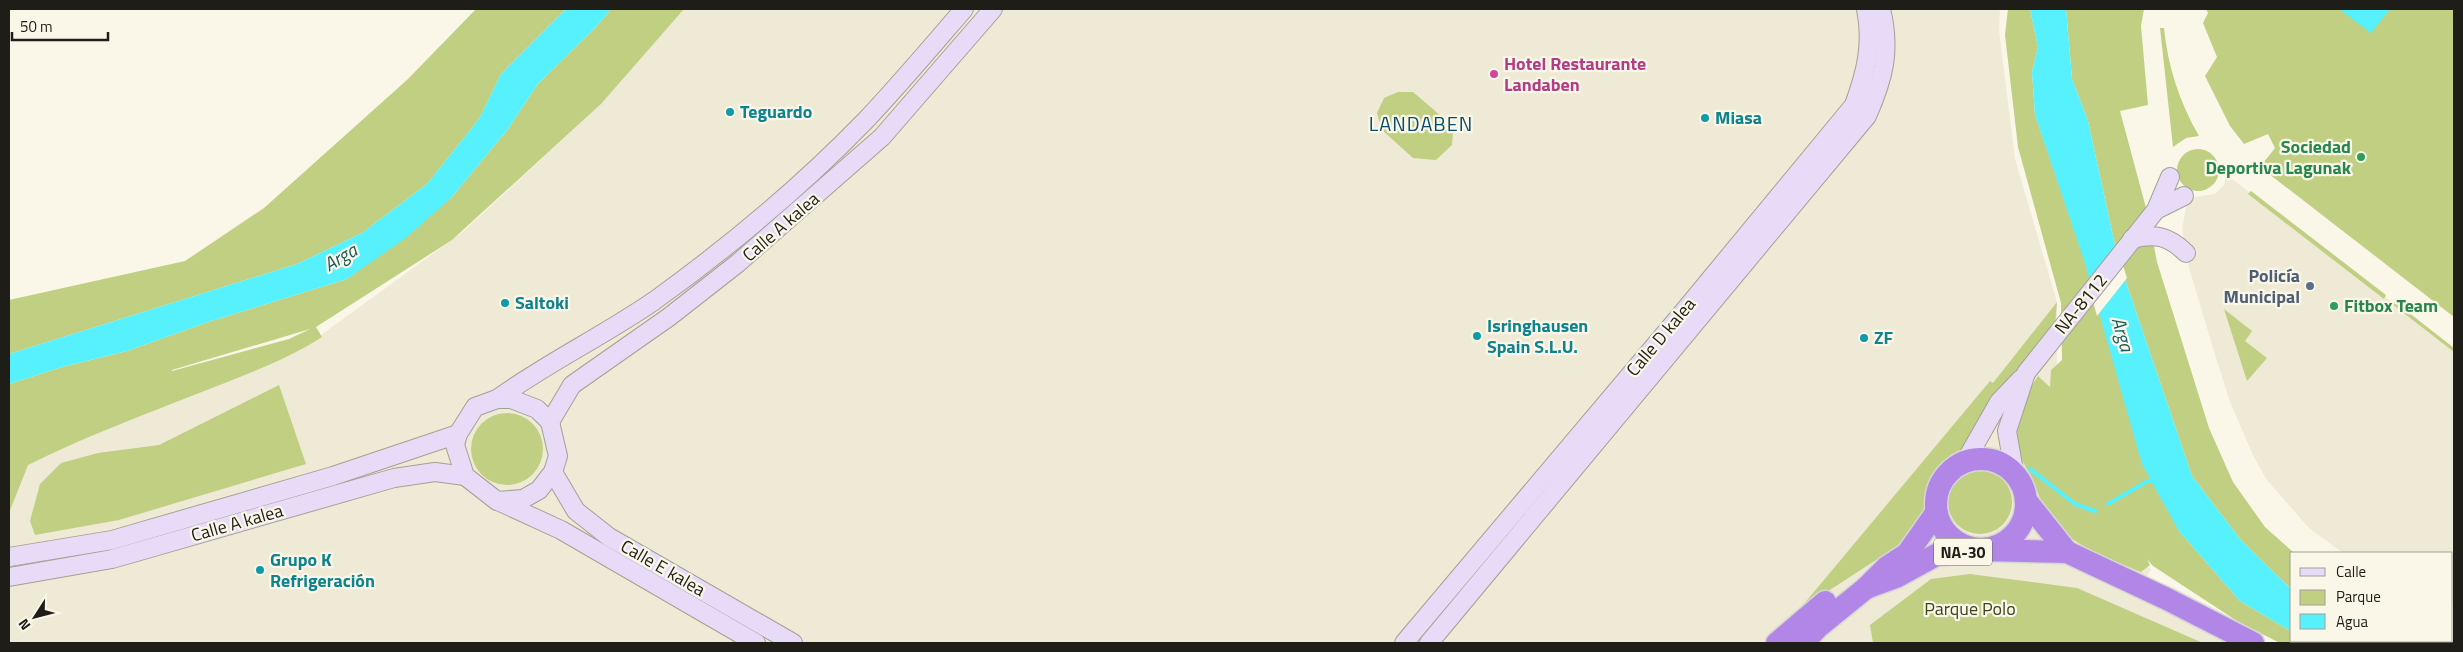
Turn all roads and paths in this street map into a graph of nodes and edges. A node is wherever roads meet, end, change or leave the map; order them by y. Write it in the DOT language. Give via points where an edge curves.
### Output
graph roads {
  1 [pos="964,9"];
  2 [pos="993,9"];
  3 [pos="1866,9"];
  4 [pos="1882,9"];
  5 [pos="2170,178"];
  6 [pos="2184,196"];
  7 [pos="2156,210"];
  8 [pos="2132,239"];
  9 [pos="2186,253"];
  10 [pos="1745,264"];
  11 [pos="1684,311"];
  12 [pos="2028,371"];
  13 [pos="1650,377"];
  14 [pos="497,399"];
  15 [pos="550,422"];
  16 [pos="458,434"];
  17 [pos="1966,460"];
  18 [pos="2014,471"];
  19 [pos="553,472"];
  20 [pos="465,476"];
  21 [pos="497,501"];
  22 [pos="2028,503"];
  23 [pos="1936,513"];
  24 [pos="1981,550"];
  25 [pos="2067,552"];
  26 [pos="9,557"];
  27 [pos="1891,572"];
  28 [pos="9,577"];
  29 [pos="756,643"];
  30 [pos="793,643"];
  31 [pos="1404,643"];
  32 [pos="1429,643"];
  33 [pos="1777,643"];
  34 [pos="1803,643"];
  35 [pos="1818,643"];
  36 [pos="2253,643"];
  1 -- 14 [label="main road" via="867,120 741,234 613,329"];
  2 -- 15 [label="main road, Calle A kalea" via="882,137 738,263 669,317 572,385"];
  3 -- 11 [label="main road, Calle D kalea" via="1869,26 1866,70 1854,105"];
  4 -- 10 [label="main road, Calle D kalea" via="1887,58 1880,87 1867,116"];
  5 -- 7 [label="main road, NA-8112 / NA-8112"];
  6 -- 7 [label="main road, NA-8112 / NA-8112"];
  7 -- 8 [label="main road, NA-8112 / NA-8112"];
  8 -- 9 [label="main road" via="2165,237"];
  8 -- 12 [label="main road, NA-8112 / NA-8112"];
  10 -- 11 [label="main road" via="1733,270 1703,303"];
  10 -- 13 [label="main road, Calle D kalea"];
  11 -- 13 [label="main road" via="1685,325 1653,365"];
  11 -- 31 [label="main road, Calle D kalea"];
  12 -- 17 [label="main road, NA-8112 / NA-8112" via="2000,402"];
  12 -- 18 [label="main road, NA-8112" via="2007,431"];
  13 -- 32 [label="main road, Calle D kalea"];
  14 -- 15 [label="main road" via="511,399 538,409"];
  14 -- 16 [label="main road" via="474,407"];
  15 -- 19 [label="main road" via="558,456"];
  16 -- 20 [label="main road" via="455,445"];
  16 -- 26 [label="main road, Calle A kalea" via="333,476 112,540"];
  17 -- 18 [label="highway" via="1974,458 1997,462"];
  17 -- 23 [label="highway" via="1954,467 1939,486"];
  18 -- 22 [label="highway"];
  19 -- 21 [label="main road" via="539,490 522,499"];
  19 -- 30 [label="main road, Calle E kalea" via="576,511 609,537"];
  20 -- 21 [label="main road"];
  20 -- 28 [label="main road, Calle A kalea" via="435,472 394,478 112,559"];
  21 -- 29 [label="main road, Calle E kalea" via="561,530"];
  22 -- 24 [label="highway" via="2023,521 2015,533 2005,542"];
  22 -- 25 [label="highway"];
  23 -- 24 [label="highway" via="1941,525 1958,543"];
  23 -- 27 [label="highway"];
  24 -- 25 [label="highway, NA-30"];
  24 -- 27 [label="highway, NA-30" via="1936,555"];
  25 -- 36 [label="highway, NA-30"];
  27 -- 33 [label="highway" via="1821,604"];
  27 -- 34 [label="highway" via="1866,588"];
  27 -- 35 [label="highway"];
}
